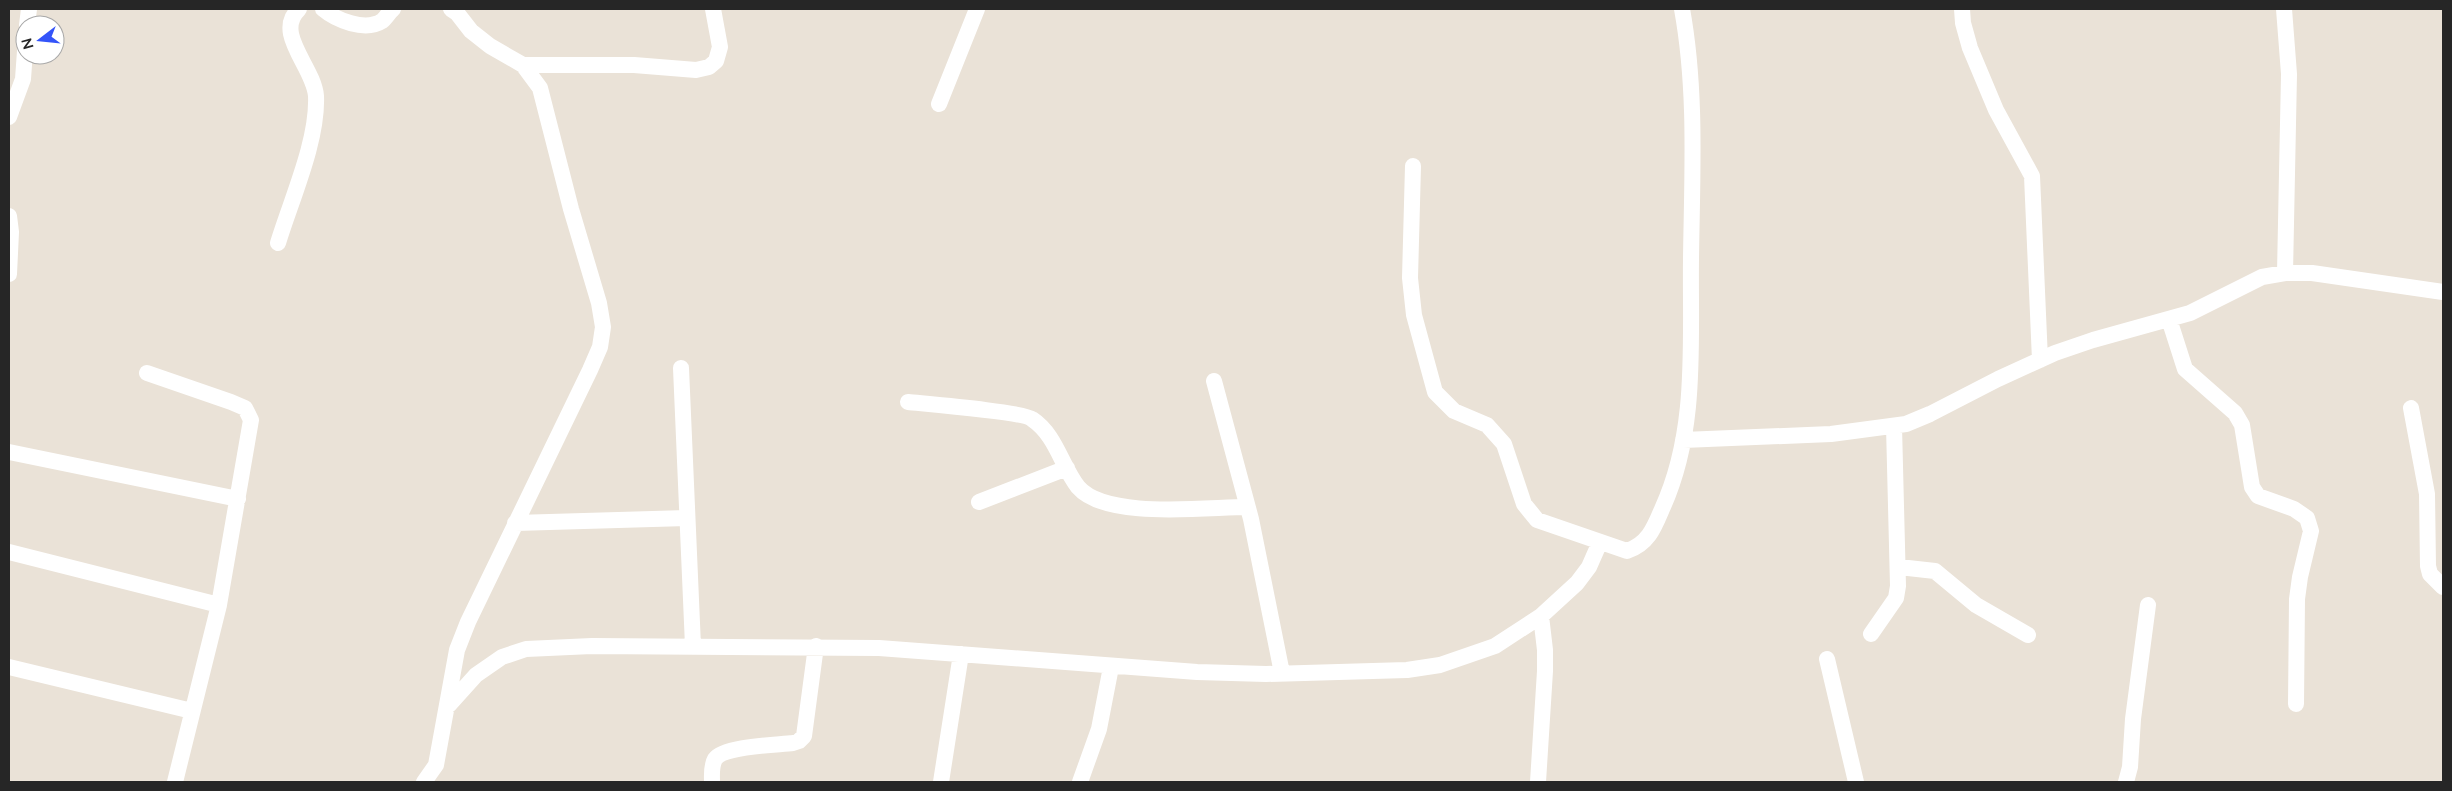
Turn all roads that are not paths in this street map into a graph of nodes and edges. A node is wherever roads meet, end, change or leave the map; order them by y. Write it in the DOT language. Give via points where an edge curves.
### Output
graph roads {
  1 [pos="299,9"];
  2 [pos="323,9"];
  3 [pos="393,9"];
  4 [pos="451,9"];
  5 [pos="712,9"];
  6 [pos="977,9"];
  7 [pos="1682,9"];
  8 [pos="1962,9"];
  9 [pos="2284,9"];
  10 [pos="24,65"];
  11 [pos="523,66"];
  12 [pos="939,104"];
  13 [pos="9,117"];
  14 [pos="1413,166"];
  15 [pos="9,216"];
  16 [pos="278,244"];
  17 [pos="2285,273"];
  18 [pos="9,274"];
  19 [pos="2443,292"];
  20 [pos="2169,319"];
  21 [pos="2040,360"];
  22 [pos="681,368"];
  23 [pos="147,373"];
  24 [pos="1214,381"];
  25 [pos="908,402"];
  26 [pos="2411,408"];
  27 [pos="1894,426"];
  28 [pos="1683,440"];
  29 [pos="9,452"];
  30 [pos="1067,468"];
  31 [pos="238,499"];
  32 [pos="979,502"];
  33 [pos="1247,507"];
  34 [pos="687,518"];
  35 [pos="515,523"];
  36 [pos="1600,542"];
  37 [pos="9,552"];
  38 [pos="1899,567"];
  39 [pos="2443,586"];
  40 [pos="219,605"];
  41 [pos="2148,605"];
  42 [pos="1541,616"];
  43 [pos="1871,634"];
  44 [pos="2028,635"];
  45 [pos="693,646"];
  46 [pos="816,646"];
  47 [pos="961,654"];
  48 [pos="1826,659"];
  49 [pos="9,667"];
  50 [pos="1111,667"];
  51 [pos="1282,673"];
  52 [pos="2296,704"];
  53 [pos="449,705"];
  54 [pos="192,711"];
  55 [pos="175,782"];
  56 [pos="424,782"];
  57 [pos="712,782"];
  58 [pos="941,782"];
  59 [pos="1080,782"];
  60 [pos="1538,782"];
  61 [pos="1856,782"];
  62 [pos="2126,782"];
  1 -- 16 [label="street" via="290,24 291,39 311,74 316,95 314,130"];
  2 -- 3 [label="street" via="341,20 357,24 382,21"];
  4 -- 11 [label="street" via="471,31"];
  5 -- 11 [label="street" via="720,47 716,61 709,67 696,70 634,65"];
  6 -- 12 [label="street"];
  7 -- 28 [label="street" via="1688,51 1693,149 1691,356 1689,407"];
  8 -- 21 [label="street" via="1970,48 1996,110 2032,176"];
  9 -- 17 [label="street" via="2289,74"];
  10 -- 13 [label="street" via="23,79"];
  11 -- 35 [label="street" via="540,88 603,326 600,348"];
  14 -- 36 [label="street" via="1411,287 1414,315 1435,392 1454,411 1487,425 1504,444 1524,504 1537,520"];
  15 -- 18 [label="street"];
  17 -- 19 [label="street" via="2337,276"];
  17 -- 20 [label="street" via="2262,278 2198,310"];
  20 -- 21 [label="street" via="2093,340"];
  20 -- 52 [label="street" via="2185,369 2235,413 2242,425 2252,486 2258,496 2294,509 2307,518 2311,531 2297,599"];
  21 -- 27 [label="street" via="1930,414"];
  22 -- 34 [label="street"];
  23 -- 31 [label="street" via="245,408 251,420"];
  24 -- 33 [label="street"];
  25 -- 30 [label="street" via="1031,417 1048,433"];
  26 -- 39 [label="street" via="2427,494 2428,566 2430,574"];
  27 -- 28 [label="street" via="1831,434"];
  27 -- 38 [label="street"];
  28 -- 36 [label="street" via="1670,492 1646,540 1627,551"];
  29 -- 31 [label="street"];
  30 -- 32 [label="street"];
  30 -- 33 [label="street" via="1079,488 1109,506 1133,509"];
  31 -- 40 [label="street"];
  33 -- 51 [label="street"];
  34 -- 35 [label="street"];
  34 -- 45 [label="street"];
  35 -- 53 [label="street" via="457,650"];
  36 -- 42 [label="street" via="1589,567 1577,583"];
  37 -- 40 [label="street"];
  38 -- 43 [label="street" via="1896,598"];
  38 -- 44 [label="street" via="1934,572 1976,605"];
  40 -- 54 [label="street"];
  41 -- 62 [label="street"];
  42 -- 51 [label="street" via="1495,646 1440,665 1407,670"];
  42 -- 60 [label="street" via="1545,664"];
  45 -- 46 [label="street"];
  45 -- 53 [label="street" via="526,650 502,656 488,666"];
  46 -- 47 [label="street"];
  46 -- 57 [label="street" via="804,736 793,743 720,754 714,760"];
  47 -- 50 [label="street"];
  47 -- 58 [label="street"];
  48 -- 61 [label="street"];
  49 -- 54 [label="street"];
  50 -- 51 [label="street"];
  50 -- 59 [label="street" via="1099,729"];
  53 -- 56 [label="street" via="436,765"];
  54 -- 55 [label="street"];
}
